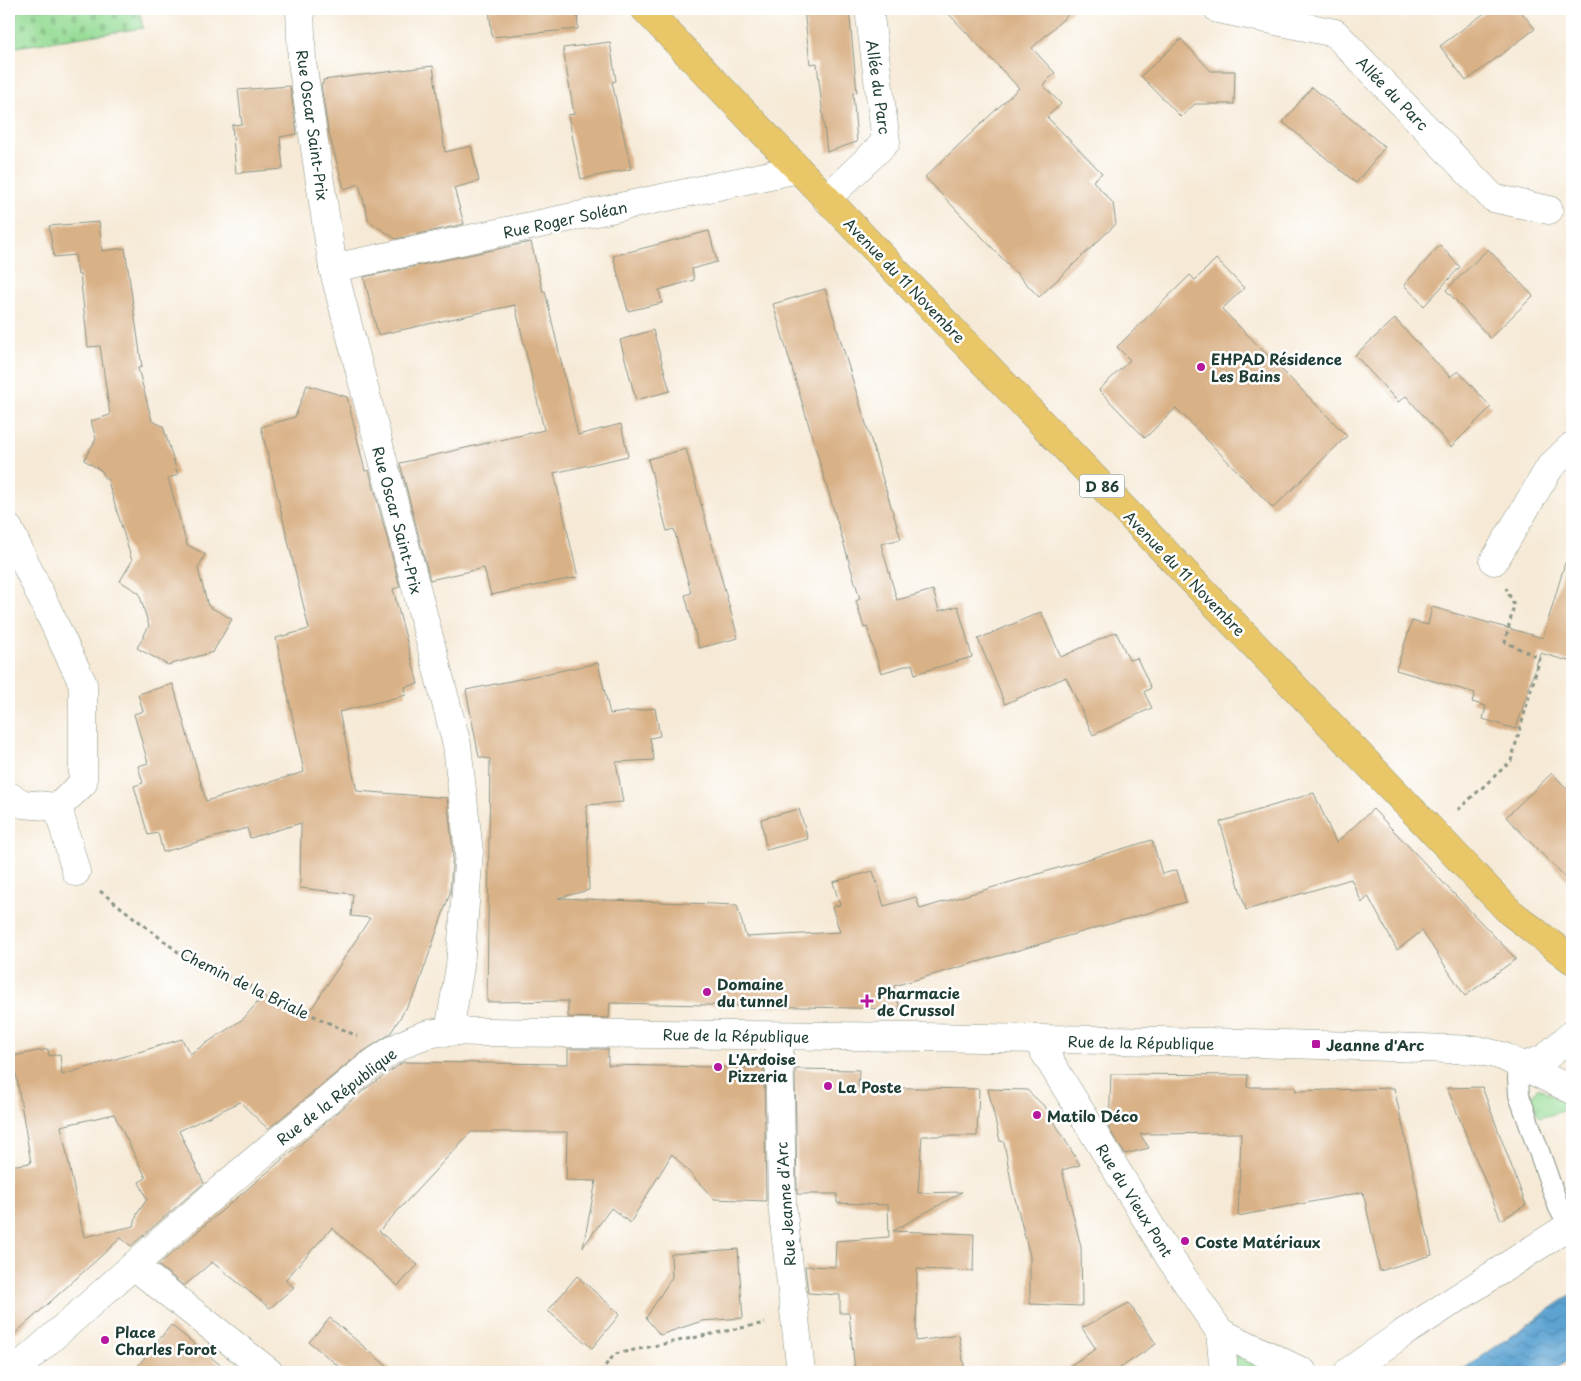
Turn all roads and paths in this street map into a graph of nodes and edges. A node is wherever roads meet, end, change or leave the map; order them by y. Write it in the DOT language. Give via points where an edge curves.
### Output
graph roads {
  1 [pos="300,9"];
  2 [pos="645,9"];
  3 [pos="868,9"];
  4 [pos="1218,9"];
  5 [pos="798,169"];
  6 [pos="826,198"];
  7 [pos="1549,210"];
  8 [pos="333,268"];
  9 [pos="1572,446"];
  10 [pos="9,529"];
  11 [pos="1494,561"];
  12 [pos="9,796"];
  13 [pos="58,807"];
  14 [pos="1434,833"];
  15 [pos="76,872"];
  16 [pos="1570,958"];
  17 [pos="449,1032"];
  18 [pos="1572,1034"];
  19 [pos="779,1036"];
  20 [pos="364,1039"];
  21 [pos="1037,1040"];
  22 [pos="1522,1067"];
  23 [pos="1572,1090"];
  24 [pos="1572,1224"];
  25 [pos="134,1266"];
  26 [pos="795,1317"];
  27 [pos="1220,1332"];
  28 [pos="14,1372"];
  29 [pos="269,1372"];
  30 [pos="600,1372"];
  31 [pos="801,1372"];
  32 [pos="1224,1372"];
  33 [pos="1303,1372"];
  34 [pos="1348,1372"];
  1 -- 8 [label="street, Rue Oscar Saint-Prix" via="302,62"];
  2 -- 5 [label="main road, Avenue du 11 Novembre / D 86"];
  3 -- 6 [label="street, Allée du Parc" via="886,142"];
  4 -- 7 [label="street, Allée du Parc" via="1335,33 1494,198"];
  5 -- 6 [label="main road, Avenue du 11 Novembre / D 86"];
  5 -- 8 [label="street, Rue Roger Soléan"];
  6 -- 14 [label="main road, Avenue du 11 Novembre / D 86"];
  8 -- 17 [label="street, Rue Oscar Saint-Prix" via="457,745 469,852 460,966"];
  9 -- 11 [label="street" via="1550,467"];
  10 -- 13 [label="street" via="83,684 82,783"];
  11 -- 14 [label="path" via="1514,605 1505,642 1540,658 1511,760"];
  12 -- 13 [label="street" via="24,804"];
  13 -- 15 [label="street"];
  14 -- 16 [label="main road, Avenue du 11 Novembre / D 86" via="1510,912"];
  15 -- 20 [label="path, Chemin de la Briale" via="182,955"];
  17 -- 19 [label="street, Rue de la République"];
  17 -- 25 [label="street, Rue de la République" via="426,1035 397,1047 376,1062"];
  18 -- 22 [label="street" via="1545,1058"];
  19 -- 21 [label="street, Rue de la République"];
  19 -- 26 [label="street, Rue Jeanne d'Arc" via="782,1204"];
  21 -- 22 [label="street, Rue de la République" via="1478,1050 1502,1056"];
  21 -- 27 [label="street, Rue du Vieux Pont" via="1170,1258"];
  22 -- 23 [label="street, Rue de la République"];
  22 -- 24 [label="lane" via="1518,1078 1519,1095 1559,1208"];
  24 -- 34 [label="street"];
  25 -- 28 [label="street, Rue de la République"];
  25 -- 29 [label="street"];
  26 -- 30 [label="path" via="615,1354"];
  26 -- 31 [label="street, Rue Jeanne d'Arc"];
  27 -- 32 [label="street, Rue du Vieux Pont"];
  27 -- 33 [label="street"];
}
